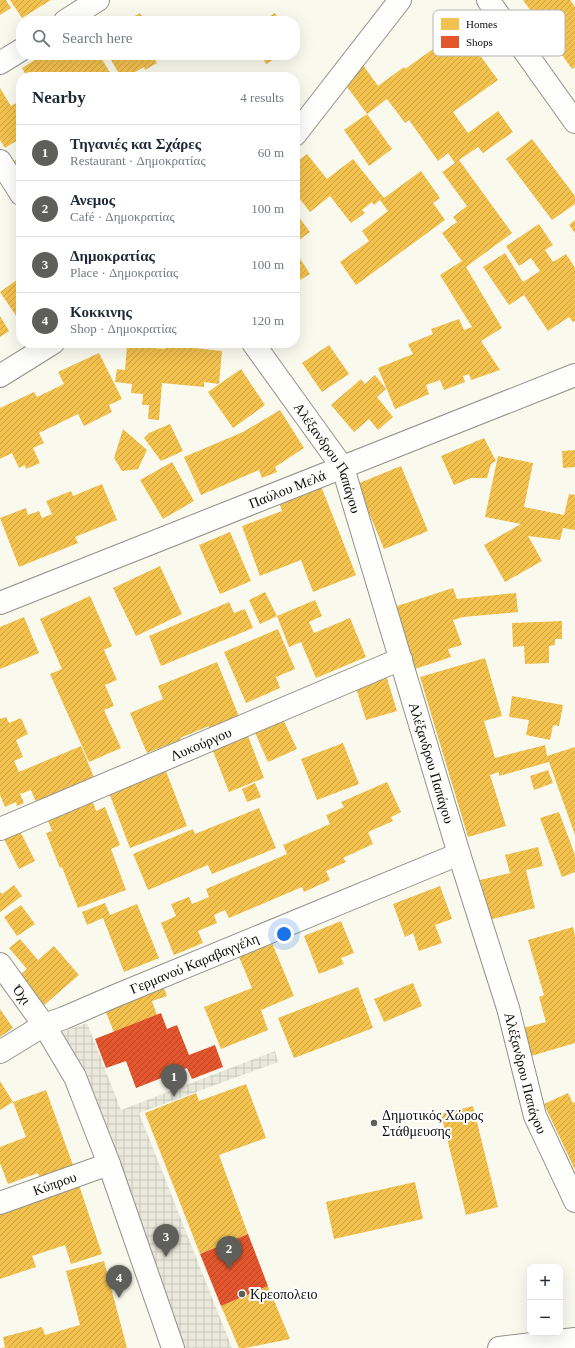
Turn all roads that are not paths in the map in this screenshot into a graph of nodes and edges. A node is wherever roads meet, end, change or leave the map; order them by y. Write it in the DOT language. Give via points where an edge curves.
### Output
graph roads {
  1 [pos="98,0"];
  2 [pos="400,0"];
  3 [pos="488,0"];
  4 [pos="495,10"];
  5 [pos="73,16"];
  6 [pos="16,53"];
  7 [pos="528,56"];
  8 [pos="0,63"];
  9 [pos="575,122"];
  10 [pos="300,129"];
  11 [pos="0,161"];
  12 [pos="16,186"];
  13 [pos="45,348"];
  14 [pos="257,348"];
  15 [pos="575,375"];
  16 [pos="0,376"];
  17 [pos="343,468"];
  18 [pos="0,603"];
  19 [pos="401,659"];
  20 [pos="0,829"];
  21 [pos="460,854"];
  22 [pos="0,964"];
  23 [pos="44,1025"];
  24 [pos="0,1052"];
  25 [pos="110,1164"];
  26 [pos="575,1201"];
  27 [pos="0,1204"];
  28 [pos="575,1339"];
  29 [pos="173,1348"];
  30 [pos="499,1348"];
  1 -- 5 [label="street"];
  2 -- 10 [label="street"];
  3 -- 4 [label="street"];
  6 -- 8 [label="street"];
  7 -- 9 [label="street"];
  11 -- 12 [label="street"];
  13 -- 16 [label="street"];
  14 -- 17 [label="street, Αλέξανδρου Παπάγου"];
  15 -- 17 [label="street, Παύλου Μελά"];
  17 -- 18 [label="street, Παύλου Μελά"];
  17 -- 19 [label="street, Αλέξανδρου Παπάγου"];
  19 -- 20 [label="street, Λυκούργου"];
  19 -- 21 [label="street, Αλέξανδρου Παπάγου"];
  21 -- 23 [label="street, Γερμανού Καραβαγγέλη"];
  21 -- 26 [label="street, Αλέξανδρου Παπάγου" via="508,1008 535,1116"];
  22 -- 23 [label="street, Όχι"];
  23 -- 24 [label="street, Γερμανού Καραβαγγέλη"];
  23 -- 25 [label="street, Όχι" via="75,1077"];
  25 -- 27 [label="street, Κύπρου"];
  25 -- 29 [label="street, Όχι"];
  28 -- 30 [label="street"];
}
